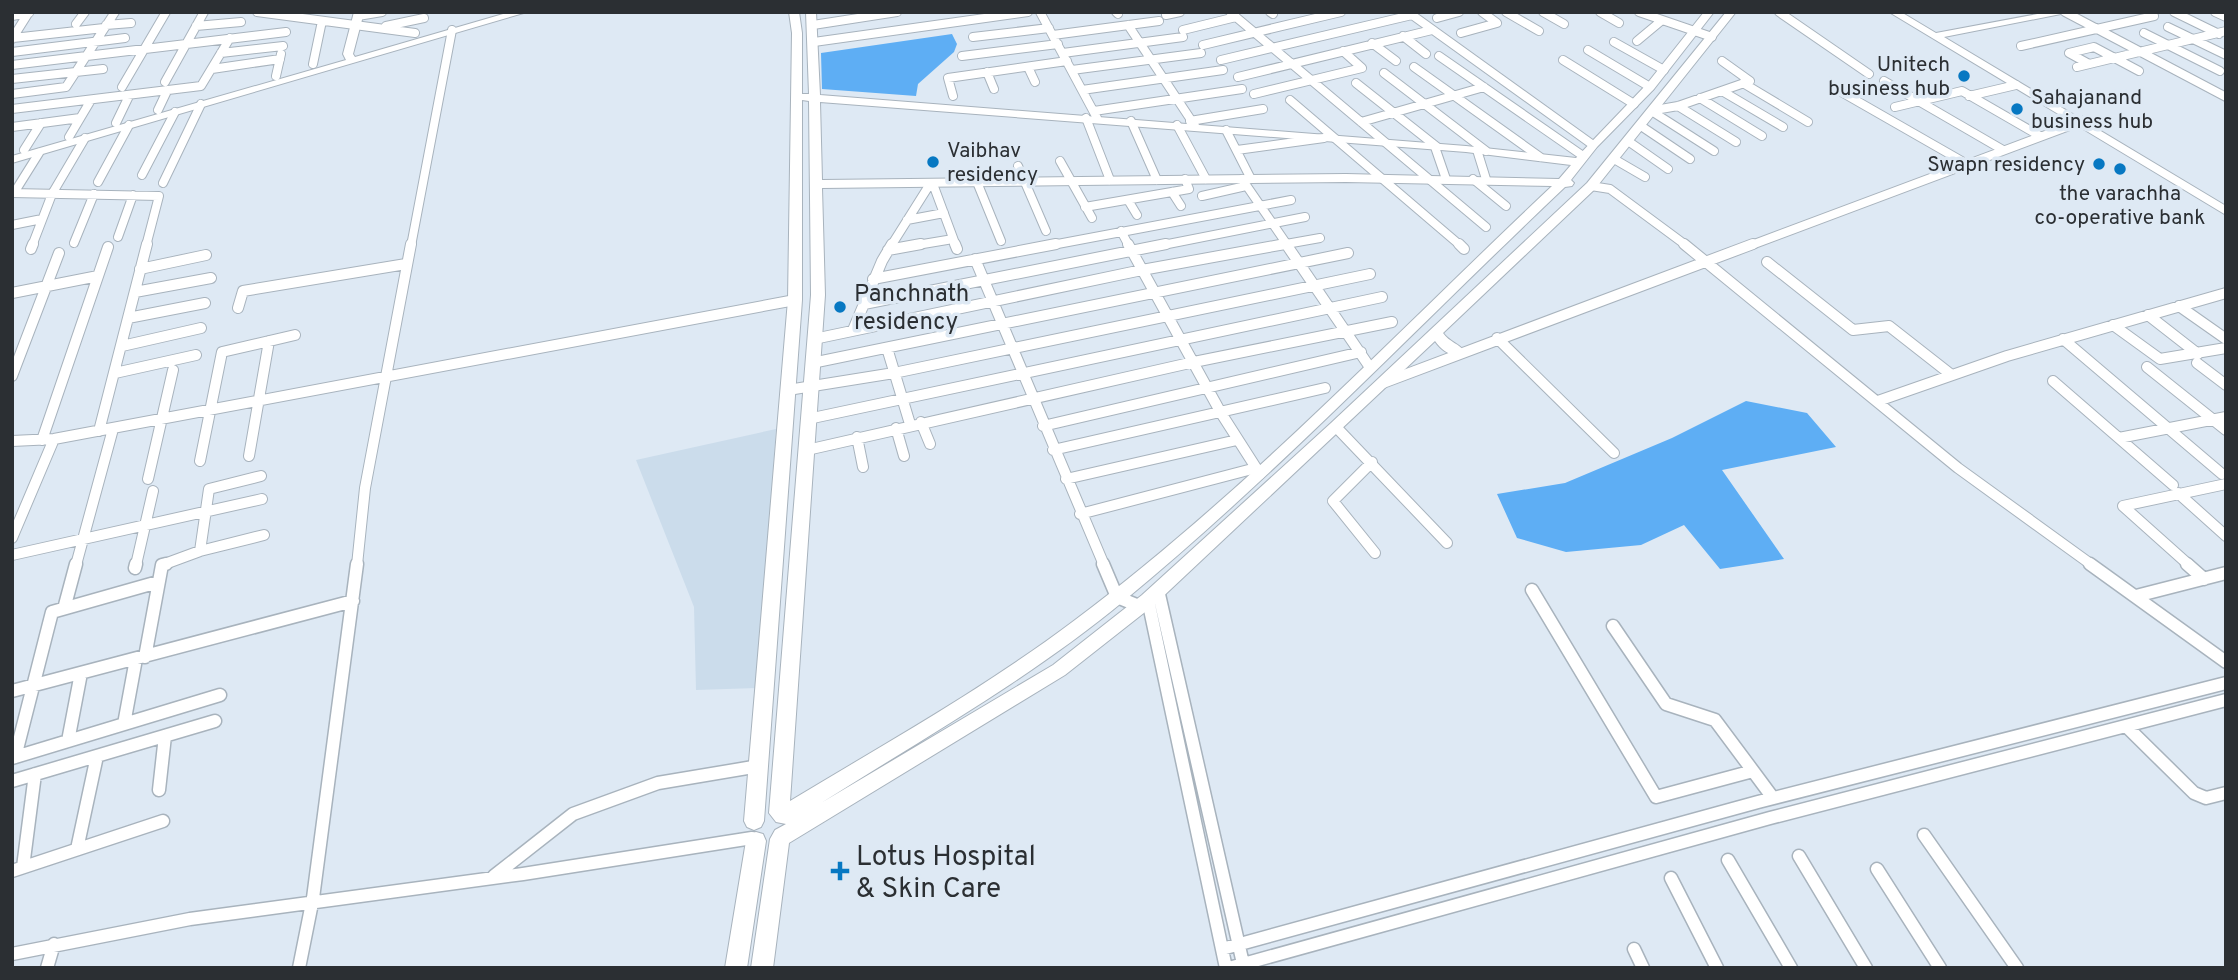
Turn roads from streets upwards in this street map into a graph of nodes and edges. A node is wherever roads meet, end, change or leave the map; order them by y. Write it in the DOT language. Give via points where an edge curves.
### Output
graph roads {
  1 [pos="85,12"];
  2 [pos="115,12"];
  3 [pos="166,12"];
  4 [pos="204,12"];
  5 [pos="257,12"];
  6 [pos="300,12"];
  7 [pos="382,12"];
  8 [pos="486,12"];
  9 [pos="522,12"];
  10 [pos="794,12"];
  11 [pos="897,12"];
  12 [pos="935,12"];
  13 [pos="1028,12"];
  14 [pos="1040,12"];
  15 [pos="1180,12"];
  16 [pos="1458,12"];
  17 [pos="1482,12"];
  18 [pos="1543,12"];
  19 [pos="1600,12"];
  20 [pos="1639,12"];
  21 [pos="1709,12"];
  22 [pos="1731,12"];
  23 [pos="1779,12"];
  24 [pos="1894,12"];
  25 [pos="1907,12"];
  26 [pos="2066,12"];
  27 [pos="2175,12"];
  28 [pos="2215,12"];
  29 [pos="29,13"];
  30 [pos="1337,13"];
  31 [pos="1511,13"];
  32 [pos="1410,14"];
  33 [pos="280,15"];
  34 [pos="860,15"];
  35 [pos="1166,15"];
  36 [pos="1233,15"];
  37 [pos="12,16"];
  38 [pos="978,16"];
  39 [pos="2154,16"];
  40 [pos="290,17"];
  41 [pos="2226,17"];
  42 [pos="358,18"];
  43 [pos="424,18"];
  44 [pos="1437,18"];
  45 [pos="812,19"];
  46 [pos="322,21"];
  47 [pos="1159,21"];
  48 [pos="1661,21"];
  49 [pos="241,22"];
  50 [pos="131,23"];
  51 [pos="1619,23"];
  52 [pos="76,24"];
  53 [pos="941,24"];
  54 [pos="1564,24"];
  55 [pos="1128,25"];
  56 [pos="196,26"];
  57 [pos="105,27"];
  58 [pos="2168,27"];
  59 [pos="376,28"];
  60 [pos="2099,29"];
  61 [pos="453,30"];
  62 [pos="1432,30"];
  63 [pos="1539,31"];
  64 [pos="1693,31"];
  65 [pos="286,32"];
  66 [pos="1051,32"];
  67 [pos="415,33"];
  68 [pos="1255,33"];
  69 [pos="1461,33"];
  70 [pos="2144,33"];
  71 [pos="2223,33"];
  72 [pos="14,34"];
  73 [pos="1403,36"];
  74 [pos="973,37"];
  75 [pos="1712,37"];
  76 [pos="1942,37"];
  77 [pos="125,38"];
  78 [pos="230,38"];
  79 [pos="2193,39"];
  80 [pos="96,41"];
  81 [pos="1637,41"];
  82 [pos="814,42"];
  83 [pos="1614,42"];
  84 [pos="1140,43"];
  85 [pos="1372,43"];
  86 [pos="187,44"];
  87 [pos="1058,44"];
  88 [pos="1203,44"];
  89 [pos="2168,45"];
  90 [pos="283,46"];
  91 [pos="2021,46"];
  92 [pos="145,48"];
  93 [pos="1272,49"];
  94 [pos="1588,50"];
  95 [pos="1343,51"];
  96 [pos="2142,51"];
  97 [pos="12,52"];
  98 [pos="221,53"];
  99 [pos="1201,53"];
  100 [pos="1426,54"];
  101 [pos="2226,55"];
  102 [pos="86,56"];
  103 [pos="962,56"];
  104 [pos="1439,56"];
  105 [pos="350,57"];
  106 [pos="1065,57"];
  107 [pos="2115,58"];
  108 [pos="280,59"];
  109 [pos="1221,60"];
  110 [pos="1563,60"];
  111 [pos="1151,61"];
  112 [pos="1396,61"];
  113 [pos="1722,61"];
  114 [pos="313,64"];
  115 [pos="1290,64"];
  116 [pos="2089,64"];
  117 [pos="12,65"];
  118 [pos="1028,66"];
  119 [pos="1415,67"];
  120 [pos="2077,67"];
  121 [pos="103,69"];
  122 [pos="212,69"];
  123 [pos="1664,69"];
  124 [pos="1072,70"];
  125 [pos="1223,70"];
  126 [pos="2139,71"];
  127 [pos="2220,71"];
  128 [pos="76,72"];
  129 [pos="987,72"];
  130 [pos="1384,73"];
  131 [pos="1869,74"];
  132 [pos="276,76"];
  133 [pos="1238,77"];
  134 [pos="12,79"];
  135 [pos="1163,79"];
  136 [pos="1310,81"];
  137 [pos="1884,81"];
  138 [pos="1035,82"];
  139 [pos="1356,83"];
  140 [pos="1743,83"];
  141 [pos="2016,85"];
  142 [pos="122,87"];
  143 [pos="166,87"];
  144 [pos="1484,87"];
  145 [pos="1650,87"];
  146 [pos="239,89"];
  147 [pos="994,89"];
  148 [pos="1242,89"];
  149 [pos="1836,89"];
  150 [pos="1082,90"];
  151 [pos="1722,91"];
  152 [pos="12,94"];
  153 [pos="1254,94"];
  154 [pos="1454,95"];
  155 [pos="1971,95"];
  156 [pos="129,96"];
  157 [pos="953,96"];
  158 [pos="805,97"];
  159 [pos="2226,97"];
  160 [pos="1700,98"];
  161 [pos="91,100"];
  162 [pos="1175,100"];
  163 [pos="1290,100"];
  164 [pos="1916,101"];
  165 [pos="201,104"];
  166 [pos="1424,104"];
  167 [pos="1634,104"];
  168 [pos="1678,106"];
  169 [pos="1925,106"];
  170 [pos="1895,107"];
  171 [pos="1263,108"];
  172 [pos="12,109"];
  173 [pos="158,110"];
  174 [pos="175,111"];
  175 [pos="1654,111"];
  176 [pos="1394,113"];
  177 [pos="1092,116"];
  178 [pos="80,118"];
  179 [pos="2083,120"];
  180 [pos="1131,121"];
  181 [pos="1361,122"];
  182 [pos="1808,122"];
  183 [pos="41,123"];
  184 [pos="116,123"];
  185 [pos="1192,123"];
  186 [pos="129,125"];
  187 [pos="1177,125"];
  188 [pos="1641,126"];
  189 [pos="12,127"];
  190 [pos="1783,127"];
  191 [pos="1226,130"];
  192 [pos="1762,136"];
  193 [pos="2040,136"];
  194 [pos="69,137"];
  195 [pos="85,138"];
  196 [pos="1332,138"];
  197 [pos="1628,141"];
  198 [pos="1736,142"];
  199 [pos="1385,143"];
  200 [pos="1436,147"];
  201 [pos="1237,150"];
  202 [pos="2003,150"];
  203 [pos="1481,151"];
  204 [pos="18,152"];
  205 [pos="1714,152"];
  206 [pos="39,153"];
  207 [pos="1585,154"];
  208 [pos="1540,157"];
  209 [pos="1614,159"];
  210 [pos="1690,159"];
  211 [pos="12,160"];
  212 [pos="1060,161"];
  213 [pos="1966,164"];
  214 [pos="1017,166"];
  215 [pos="1668,169"];
  216 [pos="142,175"];
  217 [pos="1645,177"];
  218 [pos="1383,178"];
  219 [pos="1430,178"];
  220 [pos="1206,179"];
  221 [pos="1446,179"];
  222 [pos="1473,179"];
  223 [pos="1486,179"];
  224 [pos="1070,180"];
  225 [pos="1110,180"];
  226 [pos="1157,180"];
  227 [pos="1185,180"];
  228 [pos="1023,181"];
  229 [pos="1246,181"];
  230 [pos="98,182"];
  231 [pos="977,182"];
  232 [pos="1563,182"];
  233 [pos="163,183"];
  234 [pos="817,184"];
  235 [pos="931,184"];
  236 [pos="797,186"];
  237 [pos="1591,186"];
  238 [pos="1172,192"];
  239 [pos="13,193"];
  240 [pos="52,194"];
  241 [pos="94,194"];
  242 [pos="133,195"];
  243 [pos="1202,196"];
  244 [pos="1128,200"];
  245 [pos="1291,200"];
  246 [pos="2226,201"];
  247 [pos="1259,205"];
  248 [pos="1181,206"];
  249 [pos="1506,206"];
  250 [pos="1085,207"];
  251 [pos="2226,211"];
  252 [pos="944,213"];
  253 [pos="1137,215"];
  254 [pos="1304,217"];
  255 [pos="1092,218"];
  256 [pos="42,219"];
  257 [pos="907,220"];
  258 [pos="1271,224"];
  259 [pos="12,225"];
  260 [pos="1486,227"];
  261 [pos="1046,231"];
  262 [pos="1121,231"];
  263 [pos="118,237"];
  264 [pos="1320,238"];
  265 [pos="953,239"];
  266 [pos="1001,241"];
  267 [pos="74,243"];
  268 [pos="1284,244"];
  269 [pos="108,247"];
  270 [pos="31,249"];
  271 [pos="957,249"];
  272 [pos="1464,249"];
  273 [pos="888,250"];
  274 [pos="1131,250"];
  275 [pos="59,253"];
  276 [pos="1348,253"];
  277 [pos="206,255"];
  278 [pos="975,259"];
  279 [pos="1707,262"];
  280 [pos="1767,262"];
  281 [pos="406,264"];
  282 [pos="1299,264"];
  283 [pos="140,270"];
  284 [pos="1142,270"];
  285 [pos="1370,274"];
  286 [pos="98,276"];
  287 [pos="211,278"];
  288 [pos="873,279"];
  289 [pos="984,280"];
  290 [pos="1315,285"];
  291 [pos="46,286"];
  292 [pos="135,292"];
  293 [pos="1155,292"];
  294 [pos="12,293"];
  295 [pos="2226,293"];
  296 [pos="1382,297"];
  297 [pos="795,300"];
  298 [pos="993,301"];
  299 [pos="205,303"];
  300 [pos="864,304"];
  301 [pos="2179,306"];
  302 [pos="238,308"];
  303 [pos="1331,308"];
  304 [pos="1168,315"];
  305 [pos="2148,315"];
  306 [pos="128,318"];
  307 [pos="1392,322"];
  308 [pos="1001,323"];
  309 [pos="2113,325"];
  310 [pos="201,328"];
  311 [pos="853,330"];
  312 [pos="1347,332"];
  313 [pos="1436,333"];
  314 [pos="295,335"];
  315 [pos="1181,338"];
  316 [pos="1497,338"];
  317 [pos="814,339"];
  318 [pos="2063,339"];
  319 [pos="2226,339"];
  320 [pos="269,341"];
  321 [pos="122,346"];
  322 [pos="887,348"];
  323 [pos="1010,348"];
  324 [pos="2226,348"];
  325 [pos="1458,352"];
  326 [pos="197,355"];
  327 [pos="2198,358"];
  328 [pos="1365,359"];
  329 [pos="1195,362"];
  330 [pos="812,363"];
  331 [pos="2147,367"];
  332 [pos="173,370"];
  333 [pos="115,373"];
  334 [pos="894,373"];
  335 [pos="1021,373"];
  336 [pos="1949,373"];
  337 [pos="384,375"];
  338 [pos="12,376"];
  339 [pos="2053,381"];
  340 [pos="1349,385"];
  341 [pos="2226,385"];
  342 [pos="811,388"];
  343 [pos="1207,388"];
  344 [pos="1325,388"];
  345 [pos="1377,388"];
  346 [pos="788,390"];
  347 [pos="259,398"];
  348 [pos="902,398"];
  349 [pos="1031,398"];
  350 [pos="1878,401"];
  351 [pos="211,409"];
  352 [pos="1221,413"];
  353 [pos="2226,417"];
  354 [pos="161,419"];
  355 [pos="808,419"];
  356 [pos="2212,420"];
  357 [pos="916,423"];
  358 [pos="1043,426"];
  359 [pos="1336,427"];
  360 [pos="897,428"];
  361 [pos="113,429"];
  362 [pos="2166,429"];
  363 [pos="2226,430"];
  364 [pos="99,431"];
  365 [pos="857,437"];
  366 [pos="2119,438"];
  367 [pos="54,439"];
  368 [pos="42,440"];
  369 [pos="1237,440"];
  370 [pos="12,441"];
  371 [pos="930,444"];
  372 [pos="807,450"];
  373 [pos="1053,450"];
  374 [pos="1614,453"];
  375 [pos="249,456"];
  376 [pos="904,456"];
  377 [pos="200,461"];
  378 [pos="1372,462"];
  379 [pos="863,467"];
  380 [pos="1258,471"];
  381 [pos="261,477"];
  382 [pos="148,479"];
  383 [pos="1066,479"];
  384 [pos="2224,479"];
  385 [pos="2176,489"];
  386 [pos="153,491"];
  387 [pos="262,499"];
  388 [pos="206,512"];
  389 [pos="1080,514"];
  390 [pos="145,526"];
  391 [pos="264,535"];
  392 [pos="13,536"];
  393 [pos="2226,536"];
  394 [pos="84,540"];
  395 [pos="1447,543"];
  396 [pos="200,551"];
  397 [pos="1375,553"];
  398 [pos="12,555"];
  399 [pos="135,568"];
  400 [pos="2226,573"];
  401 [pos="2204,579"];
  402 [pos="158,582"];
  403 [pos="1532,590"];
  404 [pos="2136,596"];
  405 [pos="1117,597"];
  406 [pos="1148,599"];
  407 [pos="354,601"];
  408 [pos="65,605"];
  409 [pos="1613,626"];
  410 [pos="140,658"];
  411 [pos="2226,662"];
  412 [pos="81,673"];
  413 [pos="2226,683"];
  414 [pos="31,687"];
  415 [pos="12,691"];
  416 [pos="220,695"];
  417 [pos="2226,700"];
  418 [pos="215,722"];
  419 [pos="124,724"];
  420 [pos="2126,726"];
  421 [pos="164,736"];
  422 [pos="68,741"];
  423 [pos="97,756"];
  424 [pos="14,758"];
  425 [pos="759,766"];
  426 [pos="1753,771"];
  427 [pos="35,774"];
  428 [pos="12,781"];
  429 [pos="159,790"];
  430 [pos="2226,793"];
  431 [pos="1773,798"];
  432 [pos="781,814"];
  433 [pos="163,821"];
  434 [pos="754,833"];
  435 [pos="1924,835"];
  436 [pos="781,838"];
  437 [pos="77,849"];
  438 [pos="1799,856"];
  439 [pos="1728,860"];
  440 [pos="18,869"];
  441 [pos="1877,869"];
  442 [pos="492,878"];
  443 [pos="1671,878"];
  444 [pos="313,898"];
  445 [pos="54,944"];
  446 [pos="1239,944"];
  447 [pos="1222,949"];
  448 [pos="1634,949"];
  449 [pos="12,954"];
  450 [pos="1236,967"];
  451 [pos="47,968"];
  452 [pos="299,968"];
  453 [pos="736,968"];
  454 [pos="762,968"];
  455 [pos="1643,968"];
  456 [pos="1717,968"];
  457 [pos="1791,968"];
  458 [pos="1866,968"];
  459 [pos="1940,968"];
  460 [pos="2017,968"];
  1 -- 52 [label="street"];
  2 -- 57 [label="street"];
  3 -- 92 [label="street"];
  4 -- 56 [label="street"];
  5 -- 33 [label="street"];
  6 -- 33 [label="street"];
  7 -- 42 [label="street"];
  8 -- 67 [label="street"];
  9 -- 61 [label="street"];
  10 -- 158 [label="street"];
  11 -- 34 [label="street"];
  12 -- 53 [label="street"];
  13 -- 38 [label="street"];
  14 -- 66 [label="street"];
  15 -- 35 [label="street"];
  16 -- 44 [label="street"];
  17 -- 69 [label="street" via="1497,23"];
  18 -- 54 [label="street"];
  19 -- 51 [label="street"];
  20 -- 48 [label="street"];
  21 -- 64 [label="street"];
  22 -- 75 [label="street"];
  23 -- 131 [label="street"];
  24 -- 76 [label="street"];
  25 -- 76 [label="street"];
  26 -- 60 [label="street"];
  26 -- 76 [label="street"];
  27 -- 71 [label="street"];
  28 -- 41 [label="street"];
  29 -- 37 [label="street"];
  29 -- 72 [label="street"];
  30 -- 68 [label="street"];
  31 -- 63 [label="street"];
  32 -- 62 [label="street"];
  32 -- 93 [label="street"];
  33 -- 40 [label="street"];
  34 -- 45 [label="street"];
  36 -- 68 [label="street"];
  36 -- 84 [label="street"];
  38 -- 53 [label="street"];
  39 -- 60 [label="street"];
  40 -- 46 [label="street"];
  40 -- 65 [label="street"];
  42 -- 46 [label="street"];
  42 -- 59 [label="street"];
  42 -- 105 [label="street"];
  43 -- 59 [label="street"];
  45 -- 82 [label="street"];
  46 -- 114 [label="street"];
  47 -- 55 [label="street"];
  48 -- 64 [label="street"];
  48 -- 81 [label="street"];
  49 -- 56 [label="street"];
  50 -- 57 [label="street"];
  53 -- 82 [label="street"];
  55 -- 66 [label="street"];
  55 -- 84 [label="street"];
  56 -- 86 [label="street"];
  57 -- 72 [label="street"];
  57 -- 80 [label="street"];
  58 -- 79 [label="street"];
  59 -- 67 [label="street"];
  60 -- 91 [label="street"];
  60 -- 96 [label="street"];
  61 -- 105 [label="street"];
  61 -- 281 [label="street"];
  62 -- 73 [label="street"];
  62 -- 207 [label="street"];
  64 -- 75 [label="street"];
  64 -- 123 [label="street"];
  65 -- 78 [label="street"];
  65 -- 90 [label="street"];
  66 -- 74 [label="street"];
  66 -- 87 [label="street"];
  67 -- 105 [label="street"];
  68 -- 88 [label="street"];
  68 -- 93 [label="street"];
  70 -- 89 [label="street"];
  71 -- 79 [label="street"];
  73 -- 85 [label="street"];
  73 -- 100 [label="street"];
  75 -- 175 [label="street"];
  76 -- 141 [label="street"];
  76 -- 179 [label="street"];
  77 -- 80 [label="street"];
  78 -- 86 [label="street"];
  78 -- 98 [label="street"];
  79 -- 89 [label="street"];
  79 -- 101 [label="street"];
  80 -- 97 [label="street"];
  80 -- 102 [label="street"];
  82 -- 158 [label="street"];
  83 -- 123 [label="street"];
  84 -- 106 [label="street"];
  84 -- 111 [label="street"];
  85 -- 95 [label="street"];
  85 -- 112 [label="street"];
  86 -- 92 [label="street"];
  86 -- 143 [label="street"];
  87 -- 103 [label="street"];
  87 -- 106 [label="street"];
  89 -- 96 [label="street"];
  89 -- 127 [label="street"];
  90 -- 98 [label="street"];
  90 -- 108 [label="street"];
  92 -- 102 [label="street"];
  92 -- 142 [label="street"];
  93 -- 109 [label="street"];
  93 -- 115 [label="street"];
  94 -- 145 [label="street"];
  95 -- 115 [label="street"];
  95 -- 136 [label="street" via="1362,68"];
  96 -- 107 [label="street"];
  96 -- 159 [label="street"];
  98 -- 122 [label="street"];
  99 -- 111 [label="street"];
  102 -- 117 [label="street"];
  102 -- 128 [label="street"];
  104 -- 144 [label="street"];
  105 -- 114 [label="street"];
  105 -- 146 [label="street"];
  106 -- 118 [label="street"];
  106 -- 124 [label="street"];
  107 -- 116 [label="street"];
  107 -- 116 [label="street" via="2093,47 2068,53"];
  107 -- 126 [label="street"];
  108 -- 122 [label="street"];
  108 -- 132 [label="street"];
  110 -- 167 [label="street"];
  111 -- 124 [label="street"];
  111 -- 135 [label="street"];
  113 -- 140 [label="street" via="1750,80"];
  114 -- 132 [label="street"];
  115 -- 133 [label="street"];
  115 -- 136 [label="street"];
  116 -- 120 [label="street"];
  118 -- 129 [label="street"];
  118 -- 138 [label="street"];
  119 -- 154 [label="street"];
  121 -- 128 [label="street"];
  122 -- 143 [label="street" via="201,86"];
  123 -- 145 [label="street"];
  124 -- 150 [label="street"];
  125 -- 135 [label="street"];
  128 -- 134 [label="street"];
  128 -- 152 [label="street" via="65,88"];
  129 -- 147 [label="street"];
  129 -- 157 [label="street" via="948,78"];
  130 -- 166 [label="street"];
  132 -- 146 [label="street"];
  135 -- 150 [label="street"];
  135 -- 162 [label="street"];
  136 -- 153 [label="street"];
  136 -- 181 [label="street"];
  137 -- 164 [label="street"];
  139 -- 176 [label="street"];
  140 -- 151 [label="street"];
  140 -- 182 [label="street"];
  141 -- 155 [label="street"];
  141 -- 179 [label="street"];
  143 -- 156 [label="street"];
  143 -- 173 [label="street"];
  144 -- 154 [label="street"];
  144 -- 207 [label="street"];
  145 -- 167 [label="street"];
  146 -- 165 [label="street"];
  146 -- 173 [label="street"];
  148 -- 162 [label="street"];
  149 -- 213 [label="street"];
  150 -- 177 [label="street"];
  151 -- 160 [label="street"];
  151 -- 190 [label="street"];
  154 -- 166 [label="street"];
  154 -- 208 [label="street"];
  155 -- 164 [label="street" via="1960,91"];
  155 -- 169 [label="street"];
  155 -- 193 [label="street"];
  156 -- 161 [label="street"];
  156 -- 184 [label="street"];
  158 -- 177 [label="street"];
  158 -- 234 [label="street"];
  158 -- 236 [label="street"];
  160 -- 168 [label="street"];
  160 -- 192 [label="street"];
  161 -- 172 [label="street"];
  161 -- 178 [label="street"];
  162 -- 177 [label="street"];
  162 -- 185 [label="street"];
  163 -- 196 [label="street"];
  164 -- 169 [label="street"];
  164 -- 170 [label="street"];
  165 -- 174 [label="street"];
  165 -- 233 [label="street"];
  166 -- 176 [label="street"];
  166 -- 203 [label="street"];
  167 -- 207 [label="street"];
  168 -- 175 [label="street"];
  168 -- 198 [label="street"];
  169 -- 202 [label="street"];
  171 -- 185 [label="street"];
  173 -- 184 [label="street"];
  174 -- 186 [label="street"];
  174 -- 216 [label="street"];
  175 -- 188 [label="street"];
  175 -- 205 [label="street"];
  176 -- 181 [label="street"];
  176 -- 200 [label="street"];
  177 -- 180 [label="street"];
  177 -- 225 [label="street"];
  178 -- 183 [label="street"];
  178 -- 194 [label="street"];
  179 -- 193 [label="street"];
  179 -- 246 [label="street"];
  179 -- 251 [label="street"];
  180 -- 187 [label="street"];
  180 -- 226 [label="street"];
  181 -- 199 [label="street"];
  183 -- 189 [label="street"];
  183 -- 204 [label="street"];
  184 -- 194 [label="street"];
  185 -- 187 [label="street"];
  185 -- 191 [label="street"];
  186 -- 195 [label="street"];
  186 -- 230 [label="street"];
  187 -- 220 [label="street"];
  188 -- 197 [label="street"];
  188 -- 210 [label="street"];
  191 -- 196 [label="street"];
  191 -- 201 [label="street"];
  193 -- 202 [label="street"];
  194 -- 204 [label="street"];
  195 -- 206 [label="street"];
  195 -- 240 [label="street"];
  196 -- 199 [label="street"];
  196 -- 201 [label="street"];
  196 -- 218 [label="street"];
  197 -- 209 [label="street"];
  197 -- 215 [label="street"];
  199 -- 200 [label="street"];
  199 -- 219 [label="street"];
  200 -- 203 [label="street"];
  200 -- 221 [label="street"];
  201 -- 229 [label="street"];
  202 -- 213 [label="street"];
  203 -- 208 [label="street"];
  203 -- 223 [label="street"];
  206 -- 211 [label="street"];
  206 -- 239 [label="street"];
  207 -- 208 [label="street"];
  207 -- 232 [label="street"];
  209 -- 217 [label="street"];
  209 -- 237 [label="street"];
  212 -- 224 [label="street"];
  213 -- 279 [label="street"];
  214 -- 228 [label="street"];
  218 -- 219 [label="street"];
  218 -- 229 [label="street"];
  218 -- 272 [label="street"];
  219 -- 221 [label="street"];
  219 -- 260 [label="street"];
  220 -- 227 [label="street"];
  220 -- 229 [label="street"];
  221 -- 222 [label="street"];
  222 -- 223 [label="street"];
  222 -- 249 [label="street"];
  223 -- 232 [label="street"];
  224 -- 225 [label="street"];
  224 -- 228 [label="street"];
  224 -- 250 [label="street"];
  225 -- 226 [label="street"];
  226 -- 227 [label="street"];
  227 -- 238 [label="street" via="1191,188"];
  228 -- 231 [label="street"];
  228 -- 261 [label="street"];
  229 -- 243 [label="street"];
  229 -- 247 [label="street"];
  231 -- 235 [label="street"];
  231 -- 266 [label="street"];
  232 -- 237 [label="street"];
  232 -- 328 [label="street"];
  234 -- 235 [label="street"];
  234 -- 236 [label="street"];
  234 -- 317 [label="street"];
  235 -- 252 [label="street"];
  235 -- 257 [label="street"];
  236 -- 297 [label="street"];
  237 -- 279 [label="street" via="1610,189"];
  237 -- 313 [label="street"];
  238 -- 244 [label="street"];
  238 -- 248 [label="street"];
  239 -- 240 [label="street"];
  240 -- 241 [label="street"];
  240 -- 256 [label="street"];
  241 -- 242 [label="street"];
  241 -- 267 [label="street"];
  242 -- 263 [label="street"];
  242 -- 283 [label="street" via="159,196"];
  244 -- 250 [label="street"];
  244 -- 253 [label="street"];
  245 -- 247 [label="street"];
  247 -- 258 [label="street"];
  247 -- 262 [label="street"];
  250 -- 255 [label="street"];
  252 -- 257 [label="street"];
  252 -- 265 [label="street"];
  254 -- 258 [label="street"];
  256 -- 259 [label="street"];
  256 -- 270 [label="street"];
  257 -- 273 [label="street"];
  258 -- 268 [label="street"];
  258 -- 274 [label="street"];
  262 -- 274 [label="street"];
  262 -- 278 [label="street"];
  264 -- 268 [label="street"];
  265 -- 271 [label="street"];
  265 -- 273 [label="street"];
  268 -- 282 [label="street"];
  268 -- 284 [label="street"];
  269 -- 286 [label="street"];
  273 -- 288 [label="street"];
  274 -- 284 [label="street"];
  274 -- 289 [label="street"];
  275 -- 291 [label="street"];
  276 -- 282 [label="street"];
  277 -- 283 [label="street"];
  278 -- 288 [label="street"];
  278 -- 289 [label="street"];
  279 -- 316 [label="street"];
  279 -- 350 [label="street"];
  280 -- 336 [label="street" via="1853,330 1889,326"];
  281 -- 302 [label="street" via="243,291"];
  281 -- 337 [label="street"];
  282 -- 290 [label="street"];
  282 -- 293 [label="street"];
  283 -- 292 [label="street"];
  284 -- 293 [label="street"];
  284 -- 298 [label="street"];
  285 -- 290 [label="street"];
  286 -- 291 [label="street"];
  286 -- 368 [label="street"];
  287 -- 292 [label="street"];
  288 -- 300 [label="street"];
  289 -- 298 [label="street"];
  289 -- 300 [label="street"];
  290 -- 303 [label="street"];
  290 -- 304 [label="street"];
  291 -- 294 [label="street"];
  291 -- 338 [label="street"];
  292 -- 306 [label="street"];
  293 -- 304 [label="street"];
  293 -- 308 [label="street"];
  295 -- 301 [label="street"];
  296 -- 303 [label="street"];
  297 -- 337 [label="street"];
  297 -- 346 [label="street"];
  298 -- 308 [label="street"];
  298 -- 311 [label="street"];
  299 -- 306 [label="street"];
  300 -- 311 [label="street"];
  301 -- 305 [label="street"];
  301 -- 319 [label="street"];
  303 -- 312 [label="street"];
  303 -- 315 [label="street"];
  304 -- 315 [label="street"];
  304 -- 323 [label="street"];
  305 -- 309 [label="street"];
  305 -- 327 [label="street"];
  306 -- 321 [label="street"];
  307 -- 312 [label="street"];
  308 -- 322 [label="street"];
  308 -- 323 [label="street"];
  309 -- 318 [label="street"];
  309 -- 327 [label="street" via="2157,358"];
  310 -- 321 [label="street"];
  311 -- 317 [label="street"];
  312 -- 328 [label="street"];
  312 -- 329 [label="street"];
  313 -- 325 [label="street"];
  313 -- 345 [label="street"];
  314 -- 320 [label="street"];
  315 -- 329 [label="street"];
  315 -- 335 [label="street"];
  316 -- 325 [label="street"];
  316 -- 374 [label="street"];
  317 -- 330 [label="street"];
  318 -- 336 [label="street"];
  318 -- 362 [label="street"];
  320 -- 347 [label="street"];
  320 -- 351 [label="street" via="222,352"];
  321 -- 333 [label="street"];
  322 -- 330 [label="street"];
  322 -- 334 [label="street"];
  323 -- 334 [label="street"];
  323 -- 335 [label="street"];
  324 -- 327 [label="street"];
  325 -- 345 [label="street"];
  326 -- 333 [label="street"];
  327 -- 341 [label="street"];
  328 -- 340 [label="street"];
  328 -- 343 [label="street"];
  329 -- 343 [label="street"];
  329 -- 349 [label="street"];
  330 -- 342 [label="street"];
  331 -- 356 [label="street"];
  332 -- 354 [label="street"];
  333 -- 364 [label="street"];
  334 -- 342 [label="street"];
  334 -- 348 [label="street"];
  335 -- 348 [label="street"];
  335 -- 349 [label="street"];
  336 -- 350 [label="street"];
  337 -- 347 [label="street"];
  337 -- 407 [label="street" via="365,488"];
  339 -- 366 [label="street"];
  340 -- 345 [label="street"];
  340 -- 380 [label="street"];
  342 -- 346 [label="street"];
  342 -- 355 [label="street"];
  343 -- 352 [label="street"];
  343 -- 358 [label="street"];
  344 -- 352 [label="street"];
  345 -- 359 [label="street"];
  346 -- 425 [label="street"];
  347 -- 351 [label="street"];
  347 -- 375 [label="street"];
  348 -- 355 [label="street"];
  348 -- 357 [label="street"];
  349 -- 357 [label="street"];
  349 -- 358 [label="street"];
  350 -- 404 [label="street" via="1958,468"];
  351 -- 354 [label="street"];
  351 -- 377 [label="street"];
  352 -- 369 [label="street"];
  352 -- 373 [label="street"];
  353 -- 356 [label="street"];
  354 -- 361 [label="street"];
  354 -- 382 [label="street"];
  355 -- 372 [label="street"];
  356 -- 362 [label="street"];
  356 -- 363 [label="street"];
  357 -- 360 [label="street"];
  357 -- 371 [label="street"];
  358 -- 373 [label="street"];
  359 -- 378 [label="street"];
  359 -- 406 [label="street"];
  360 -- 365 [label="street"];
  360 -- 376 [label="street"];
  361 -- 364 [label="street"];
  361 -- 394 [label="street"];
  362 -- 366 [label="street"];
  362 -- 384 [label="street"];
  364 -- 367 [label="street"];
  365 -- 372 [label="street"];
  365 -- 379 [label="street"];
  366 -- 385 [label="street"];
  367 -- 368 [label="street"];
  367 -- 392 [label="street"];
  368 -- 370 [label="street"];
  369 -- 380 [label="street"];
  369 -- 383 [label="street"];
  372 -- 432 [label="street"];
  373 -- 383 [label="street"];
  378 -- 395 [label="street"];
  378 -- 397 [label="street" via="1333,501"];
  380 -- 389 [label="street"];
  380 -- 405 [label="street"];
  381 -- 388 [label="street" via="211,488"];
  383 -- 389 [label="street"];
  384 -- 385 [label="street"];
  385 -- 393 [label="street"];
  385 -- 401 [label="street" via="2123,506"];
  386 -- 390 [label="street"];
  387 -- 388 [label="street"];
  388 -- 390 [label="street"];
  388 -- 396 [label="street"];
  389 -- 405 [label="street"];
  390 -- 394 [label="street"];
  390 -- 399 [label="street"];
  391 -- 396 [label="street"];
  394 -- 398 [label="street"];
  394 -- 408 [label="street"];
  396 -- 402 [label="street" via="165,562"];
  400 -- 401 [label="street"];
  401 -- 404 [label="street"];
  402 -- 408 [label="street"];
  402 -- 410 [label="street"];
  403 -- 426 [label="street" via="1657,797"];
  404 -- 411 [label="street"];
  405 -- 406 [label="street"];
  405 -- 432 [label="street" via="1043,652"];
  406 -- 436 [label="street" via="1059,670"];
  406 -- 446 [label="street"];
  406 -- 447 [label="street"];
  407 -- 410 [label="street"];
  407 -- 444 [label="street"];
  408 -- 414 [label="street" via="51,614"];
  409 -- 426 [label="street" via="1666,704 1715,720"];
  410 -- 412 [label="street"];
  410 -- 419 [label="street"];
  412 -- 414 [label="street"];
  412 -- 422 [label="street"];
  413 -- 431 [label="street"];
  414 -- 415 [label="street"];
  414 -- 424 [label="street"];
  416 -- 419 [label="street"];
  417 -- 420 [label="street"];
  418 -- 421 [label="street"];
  419 -- 422 [label="street"];
  420 -- 430 [label="street" via="2194,793 2206,798"];
  420 -- 450 [label="street" via="1770,818"];
  421 -- 423 [label="street"];
  421 -- 429 [label="street"];
  422 -- 424 [label="street"];
  423 -- 427 [label="street"];
  423 -- 437 [label="street"];
  425 -- 434 [label="street"];
  425 -- 442 [label="street" via="658,783 573,814"];
  426 -- 431 [label="street"];
  427 -- 428 [label="street"];
  427 -- 440 [label="street"];
  431 -- 446 [label="street"];
  432 -- 434 [label="street" via="763,814"];
  432 -- 436 [label="street" via="787,823"];
  433 -- 437 [label="street"];
  434 -- 436 [label="street" via="770,844"];
  434 -- 442 [label="street"];
  434 -- 453 [label="street"];
  435 -- 460 [label="street"];
  436 -- 454 [label="street"];
  437 -- 440 [label="street"];
  438 -- 458 [label="street"];
  439 -- 457 [label="street"];
  441 -- 459 [label="street"];
  442 -- 444 [label="street"];
  443 -- 456 [label="street"];
  444 -- 445 [label="street"];
  444 -- 452 [label="street"];
  445 -- 449 [label="street"];
  445 -- 451 [label="street"];
  446 -- 447 [label="street"];
  446 -- 450 [label="street"];
  447 -- 450 [label="street"];
  448 -- 455 [label="street"];
}
